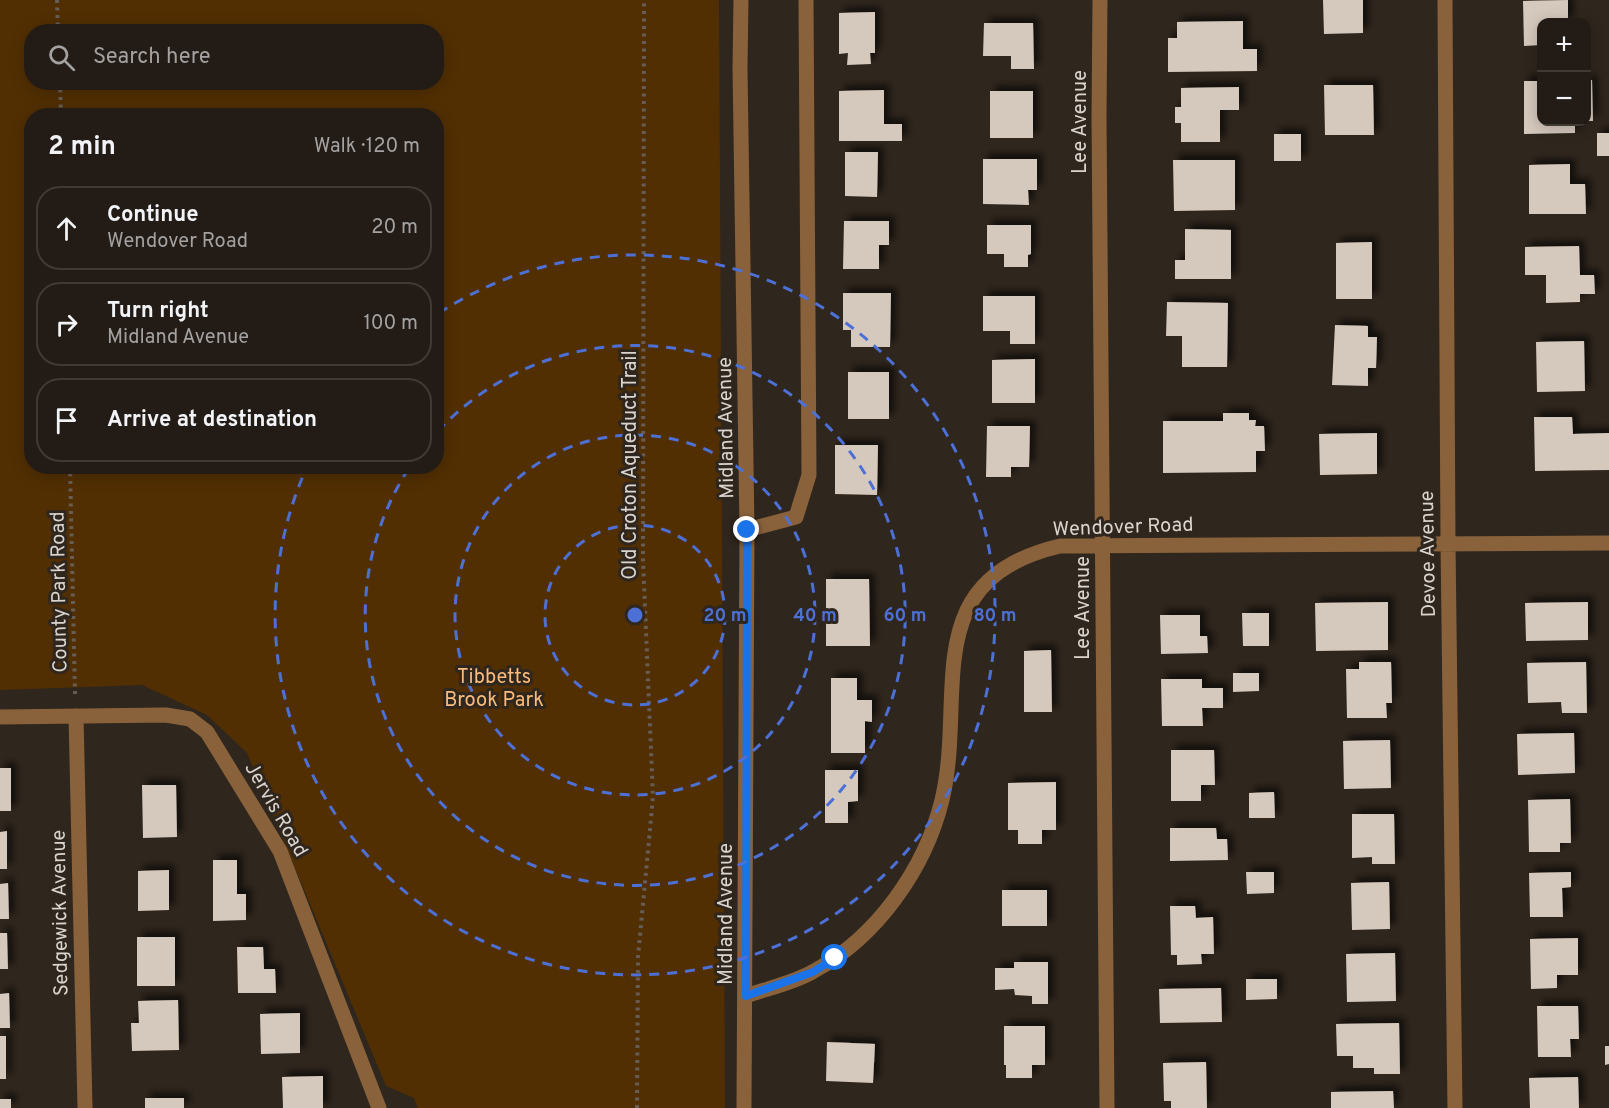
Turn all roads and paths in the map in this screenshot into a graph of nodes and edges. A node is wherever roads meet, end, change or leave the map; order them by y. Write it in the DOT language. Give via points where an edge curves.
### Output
graph roads {
  1 [pos="57,0"];
  2 [pos="644,0"];
  3 [pos="741,0"];
  4 [pos="806,0"];
  5 [pos="1100,0"];
  6 [pos="1445,0"];
  7 [pos="58,24"];
  8 [pos="60,90"];
  9 [pos="61,108"];
  10 [pos="70,474"];
  11 [pos="747,530"];
  12 [pos="1448,543"];
  13 [pos="1609,543"];
  14 [pos="1103,546"];
  15 [pos="76,716"];
  16 [pos="0,717"];
  17 [pos="746,996"];
  18 [pos="84,1108"];
  19 [pos="379,1108"];
  20 [pos="637,1108"];
  21 [pos="744,1108"];
  22 [pos="1107,1108"];
  23 [pos="1455,1108"];
  1 -- 7 [label="path"];
  2 -- 20 [label="path, Old Croton Aqueduct Trail" via="643,560 653,796 638,957"];
  3 -- 11 [label="street, Midland Avenue"];
  4 -- 11 [label="street" via="808,475 796,517"];
  5 -- 14 [label="street, Lee Avenue"];
  6 -- 12 [label="street, Devoe Avenue"];
  8 -- 9 [label="path"];
  10 -- 15 [label="path, County Park Road"];
  11 -- 17 [label="street, Midland Avenue"];
  12 -- 13 [label="street, Wendover Road"];
  12 -- 14 [label="street, Wendover Road"];
  12 -- 23 [label="street, Devoe Avenue"];
  14 -- 17 [label="street, Wendover Road" via="1060,546 1041,551 1011,563 983,585 962,621 956,641 945,785 936,818 914,868 879,918 854,944 813,972"];
  14 -- 22 [label="street, Lee Avenue"];
  15 -- 16 [label="street, Jervis Road"];
  15 -- 18 [label="street, Sedgewick Avenue"];
  15 -- 19 [label="street, Jervis Road" via="166,715 190,719 207,732 280,851"];
  17 -- 21 [label="street, Midland Avenue"];
}
